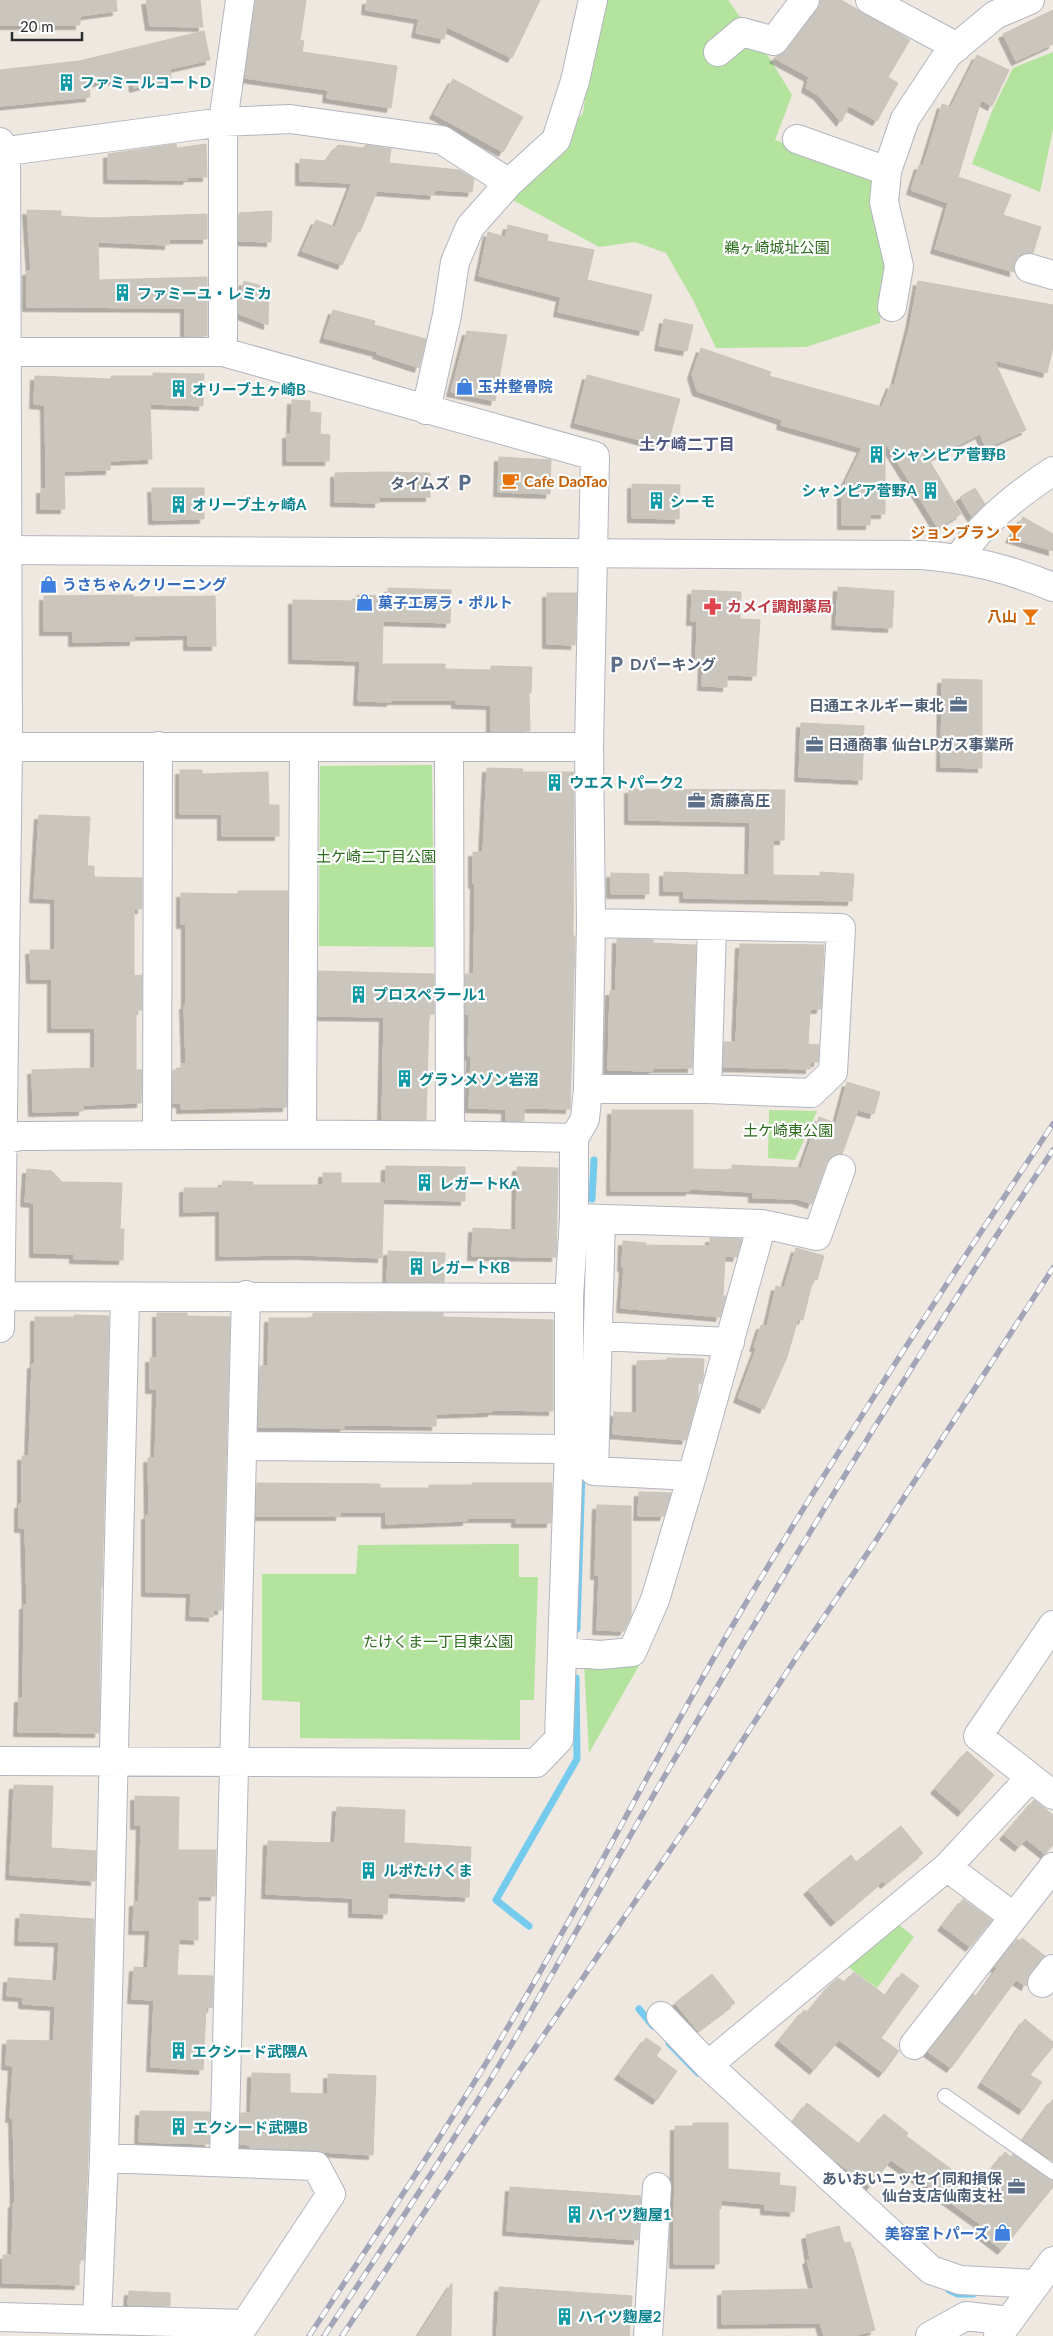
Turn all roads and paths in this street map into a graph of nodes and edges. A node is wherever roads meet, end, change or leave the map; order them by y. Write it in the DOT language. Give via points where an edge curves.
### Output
graph roads {
  1 [pos="240,0"];
  2 [pos="593,0"];
  3 [pos="805,0"];
  4 [pos="870,0"];
  5 [pos="1030,0"];
  6 [pos="958,47"];
  7 [pos="718,52"];
  8 [pos="224,122"];
  9 [pos="797,139"];
  10 [pos="2,149"];
  11 [pos="887,172"];
  12 [pos="509,183"];
  13 [pos="892,307"];
  14 [pos="4,352"];
  15 [pos="222,352"];
  16 [pos="426,410"];
  17 [pos="1053,471"];
  18 [pos="4,550"];
  19 [pos="593,553"];
  20 [pos="959,558"];
  21 [pos="1053,587"];
  22 [pos="4,746"];
  23 [pos="158,746"];
  24 [pos="589,747"];
  25 [pos="304,748"];
  26 [pos="449,748"];
  27 [pos="591,923"];
  28 [pos="712,927"];
  29 [pos="707,1088"];
  30 [pos="588,1089"];
  31 [pos="302,1134"];
  32 [pos="450,1134"];
  33 [pos="157,1135"];
  34 [pos="574,1138"];
  35 [pos="1,1141"];
  36 [pos="841,1169"];
  37 [pos="574,1218"];
  38 [pos="601,1219"];
  39 [pos="762,1224"];
  40 [pos="246,1295"];
  41 [pos="1,1296"];
  42 [pos="125,1298"];
  43 [pos="570,1298"];
  44 [pos="0,1328"];
  45 [pos="598,1336"];
  46 [pos="730,1342"];
  47 [pos="243,1446"];
  48 [pos="570,1449"];
  49 [pos="692,1476"];
  50 [pos="1053,1626"];
  51 [pos="563,1652"];
  52 [pos="0,1761"];
  53 [pos="114,1763"];
  54 [pos="234,1763"];
  55 [pos="1030,1778"];
  56 [pos="1053,1795"];
  57 [pos="947,1867"];
  58 [pos="1053,1867"];
  59 [pos="1014,1917"];
  60 [pos="661,2016"];
  61 [pos="914,2045"];
  62 [pos="708,2065"];
  63 [pos="945,2096"];
  64 [pos="104,2158"];
  65 [pos="224,2162"];
  66 [pos="1053,2172"];
  67 [pos="656,2187"];
  68 [pos="1053,2260"];
  69 [pos="1036,2284"];
  70 [pos="0,2317"];
  71 [pos="98,2319"];
  72 [pos="1004,2329"];
  73 [pos="241,2330"];
  74 [pos="648,2336"];
  75 [pos="930,2336"];
  1 -- 8 [label="street"];
  2 -- 12 [label="street" via="575,81 556,140"];
  3 -- 7 [label="street" via="774,40 742,32"];
  4 -- 6 [label="street"];
  5 -- 6 [label="street" via="995,16"];
  6 -- 11 [label="street" via="948,54 905,120"];
  8 -- 10 [label="street"];
  8 -- 12 [label="street" via="290,119 442,140"];
  8 -- 15 [label="street"];
  9 -- 11 [label="street"];
  10 -- 14 [label="street"];
  11 -- 13 [label="street" via="884,202 899,266"];
  12 -- 16 [label="street" via="470,226 455,262"];
  14 -- 15 [label="street"];
  14 -- 18 [label="street"];
  15 -- 16 [label="street"];
  16 -- 19 [label="street" via="595,456"];
  17 -- 20 [label="street" via="1012,498 972,539"];
  18 -- 19 [label="street"];
  18 -- 22 [label="street"];
  19 -- 20 [label="street"];
  19 -- 24 [label="street"];
  20 -- 21 [label="street" via="998,567"];
  22 -- 23 [label="street"];
  22 -- 35 [label="street"];
  23 -- 25 [label="street"];
  23 -- 33 [label="street"];
  24 -- 26 [label="street"];
  24 -- 27 [label="street"];
  25 -- 26 [label="street"];
  25 -- 31 [label="street"];
  26 -- 32 [label="street"];
  27 -- 28 [label="street"];
  27 -- 30 [label="street"];
  28 -- 29 [label="street"];
  28 -- 29 [label="street" via="841,928 833,1072 811,1093"];
  29 -- 30 [label="street"];
  30 -- 34 [label="street" via="585,1119"];
  31 -- 32 [label="street"];
  31 -- 33 [label="street"];
  32 -- 34 [label="street"];
  33 -- 35 [label="street" via="20,1136"];
  34 -- 37 [label="street"];
  35 -- 41 [label="street"];
  36 -- 39 [label="street" via="817,1236"];
  37 -- 38 [label="street"];
  37 -- 43 [label="street"];
  38 -- 39 [label="street"];
  38 -- 45 [label="street"];
  39 -- 46 [label="street"];
  40 -- 42 [label="street"];
  40 -- 43 [label="street"];
  40 -- 47 [label="street"];
  41 -- 42 [label="street"];
  41 -- 44 [label="street"];
  42 -- 53 [label="street"];
  43 -- 48 [label="street"];
  45 -- 46 [label="street"];
  45 -- 49 [label="street" via="594,1471"];
  46 -- 49 [label="street"];
  47 -- 48 [label="street"];
  47 -- 54 [label="street"];
  48 -- 51 [label="street"];
  49 -- 51 [label="street" via="655,1600 632,1652 600,1655"];
  50 -- 55 [label="street" via="978,1736"];
  51 -- 54 [label="street" via="559,1740 536,1763"];
  52 -- 53 [label="street"];
  53 -- 54 [label="street"];
  53 -- 64 [label="street"];
  54 -- 65 [label="street"];
  55 -- 56 [label="street"];
  55 -- 57 [label="street"];
  57 -- 59 [label="street"];
  57 -- 62 [label="street"];
  58 -- 59 [label="street"];
  59 -- 61 [label="street"];
  60 -- 62 [label="street"];
  62 -- 69 [label="street" via="931,2270 960,2280"];
  63 -- 66 [label="lane"];
  64 -- 65 [label="street"];
  64 -- 71 [label="street"];
  65 -- 73 [label="street" via="316,2166 331,2194"];
  67 -- 74 [label="street"];
  68 -- 69 [label="street"];
  69 -- 72 [label="street"];
  70 -- 71 [label="street"];
  71 -- 73 [label="street"];
  72 -- 75 [label="street" via="966,2316"];
}
